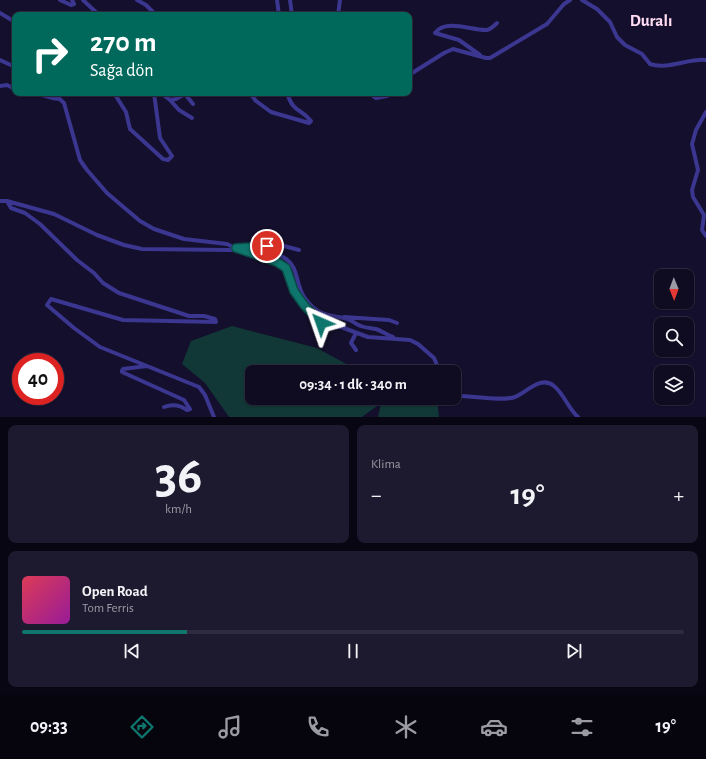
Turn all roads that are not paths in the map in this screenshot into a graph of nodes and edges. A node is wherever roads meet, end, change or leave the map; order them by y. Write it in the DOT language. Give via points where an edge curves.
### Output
graph roads {
  1 [pos="60,0"];
  2 [pos="72,0"];
  3 [pos="83,0"];
  4 [pos="137,0"];
  5 [pos="276,0"];
  6 [pos="290,0"];
  7 [pos="340,0"];
  8 [pos="570,0"];
  9 [pos="582,0"];
  10 [pos="565,2"];
  11 [pos="96,12"];
  12 [pos="153,12"];
  13 [pos="278,12"];
  14 [pos="292,12"];
  15 [pos="338,12"];
  16 [pos="0,13"];
  17 [pos="12,20"];
  18 [pos="497,23"];
  19 [pos="486,58"];
  20 [pos="0,60"];
  21 [pos="706,60"];
  22 [pos="12,66"];
  23 [pos="418,69"];
  24 [pos="412,70"];
  25 [pos="412,74"];
  26 [pos="0,86"];
  27 [pos="12,88"];
  28 [pos="48,96"];
  29 [pos="56,96"];
  30 [pos="116,96"];
  31 [pos="154,96"];
  32 [pos="165,96"];
  33 [pos="182,96"];
  34 [pos="187,96"];
  35 [pos="253,96"];
  36 [pos="288,96"];
  37 [pos="373,96"];
  38 [pos="387,96"];
  39 [pos="60,99"];
  40 [pos="170,100"];
  41 [pos="193,104"];
  42 [pos="706,112"];
  43 [pos="192,118"];
  44 [pos="0,201"];
  45 [pos="7,201"];
  46 [pos="706,236"];
  47 [pos="236,248"];
  48 [pos="299,250"];
  49 [pos="241,251"];
  50 [pos="340,317"];
  51 [pos="397,323"];
  52 [pos="356,333"];
  53 [pos="397,339"];
  54 [pos="356,350"];
  55 [pos="437,365"];
  56 [pos="150,366"];
  57 [pos="461,396"];
  58 [pos="164,408"];
  59 [pos="214,417"];
  60 [pos="578,417"];
  1 -- 2 [label="street" via="71,5 74,4"];
  3 -- 11 [label="street"];
  4 -- 12 [label="street"];
  5 -- 13 [label="street"];
  6 -- 14 [label="street"];
  7 -- 15 [label="street"];
  8 -- 10 [label="street"];
  9 -- 21 [label="street" via="597,9 610,22 617,38 642,54 650,64 681,64 695,59"];
  10 -- 19 [label="street" via="547,24"];
  16 -- 17 [label="street"];
  18 -- 19 [label="street" via="486,30 456,26 435,33 459,40"];
  19 -- 23 [label="street" via="454,50"];
  20 -- 22 [label="street"];
  23 -- 24 [label="street"];
  23 -- 25 [label="street"];
  26 -- 27 [label="street"];
  28 -- 39 [label="street"];
  29 -- 39 [label="street"];
  30 -- 31 [label="street" via="126,112 130,129 163,159 168,160 172,156 160,138"];
  32 -- 40 [label="street"];
  33 -- 40 [label="street"];
  34 -- 41 [label="street"];
  35 -- 36 [label="street" via="271,112 309,123 311,121 296,110"];
  37 -- 38 [label="street"];
  39 -- 47 [label="street" via="64,103 80,160 107,193 140,221 154,229 184,238 208,240"];
  40 -- 43 [label="street" via="179,110"];
  42 -- 46 [label="street" via="692,144 698,168 692,190 693,197 704,215 702,230"];
  44 -- 45 [label="street"];
  45 -- 47 [label="street" via="54,214 97,235 142,249"];
  45 -- 56 [label="street" via="11,208 25,213 40,224 103,283 119,293 189,316 216,319 216,322 123,320 51,299 48,302 49,309 100,347"];
  47 -- 48 [label="street" via="284,246"];
  47 -- 49 [label="street"];
  49 -- 50 [label="street" via="272,253 290,260 295,266 303,294 327,316"];
  49 -- 52 [label="street" via="277,262 286,268 294,291 321,323"];
  50 -- 51 [label="street" via="389,320"];
  50 -- 53 [label="street"];
  52 -- 53 [label="street" via="368,337"];
  52 -- 54 [label="street" via="351,343"];
  53 -- 55 [label="street" via="410,340 418,344 434,358"];
  56 -- 58 [label="street" via="123,369 122,372 184,400 190,409 174,405"];
  56 -- 59 [label="street" via="199,386"];
  57 -- 60 [label="street" via="515,397 538,383 546,382 554,386"];
}
